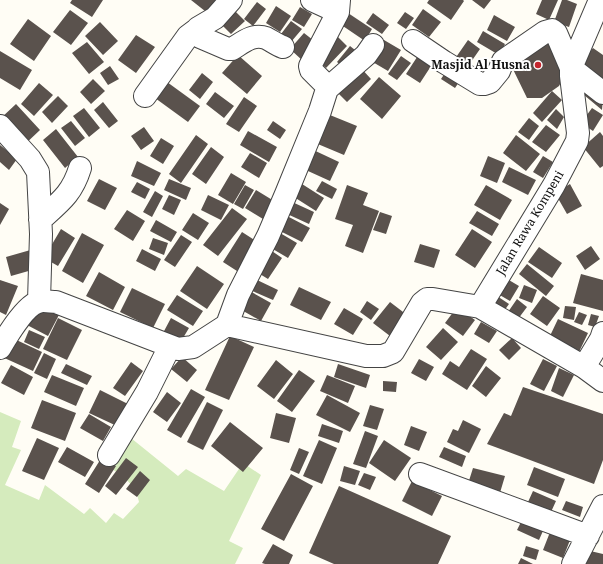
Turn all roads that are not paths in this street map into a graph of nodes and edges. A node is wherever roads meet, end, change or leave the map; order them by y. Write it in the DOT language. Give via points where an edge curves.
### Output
graph roads {
  1 [pos="231,0"];
  2 [pos="312,0"];
  3 [pos="600,0"];
  4 [pos="338,6"];
  5 [pos="196,30"];
  6 [pos="413,41"];
  7 [pos="373,46"];
  8 [pos="284,47"];
  9 [pos="571,68"];
  10 [pos="327,89"];
  11 [pos="603,93"];
  12 [pos="144,96"];
  13 [pos="0,126"];
  14 [pos="80,168"];
  15 [pos="40,220"];
  16 [pos="39,302"];
  17 [pos="480,307"];
  18 [pos="227,325"];
  19 [pos="603,333"];
  20 [pos="170,346"];
  21 [pos="0,348"];
  22 [pos="584,367"];
  23 [pos="603,381"];
  24 [pos="109,455"];
  25 [pos="420,474"];
  26 [pos="603,506"];
  27 [pos="588,536"];
  28 [pos="574,564"];
  1 -- 5 [label="street" via="216,18"];
  2 -- 4 [label="street"];
  3 -- 9 [label="street, Jalan Rawa Kompeni"];
  4 -- 10 [label="street" via="310,66"];
  5 -- 8 [label="street" via="200,37 228,49 260,36"];
  5 -- 12 [label="street" via="188,36"];
  6 -- 9 [label="street" via="480,84 484,84 495,77 503,61 552,30"];
  7 -- 10 [label="street"];
  9 -- 11 [label="street"];
  9 -- 17 [label="street, Jalan Rawa Kompeni" via="577,141 554,186"];
  10 -- 18 [label="street" via="286,194 238,295"];
  13 -- 15 [label="street" via="30,159 38,172"];
  14 -- 15 [label="street" via="69,192"];
  15 -- 16 [label="street"];
  16 -- 20 [label="street" via="56,302"];
  16 -- 21 [label="street" via="28,309"];
  17 -- 18 [label="street" via="427,299 422,303 393,352 383,356 366,356"];
  17 -- 22 [label="street"];
  18 -- 20 [label="street" via="193,347 178,349"];
  19 -- 22 [label="street"];
  20 -- 24 [label="street" via="147,392"];
  22 -- 23 [label="street"];
  25 -- 27 [label="street"];
  26 -- 27 [label="street"];
  27 -- 28 [label="street"];
}
